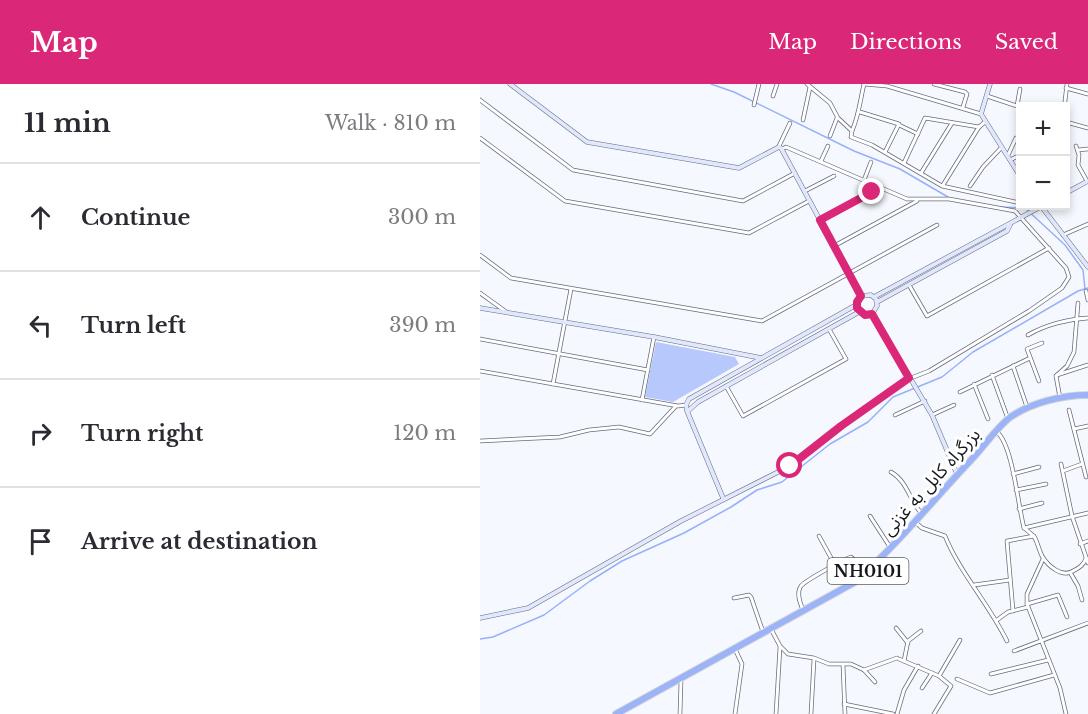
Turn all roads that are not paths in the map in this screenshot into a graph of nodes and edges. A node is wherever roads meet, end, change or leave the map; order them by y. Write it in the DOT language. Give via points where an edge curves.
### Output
graph roads {
  1 [pos="510,84"];
  2 [pos="759,84"];
  3 [pos="777,84"];
  4 [pos="864,84"];
  5 [pos="934,84"];
  6 [pos="990,84"];
  7 [pos="809,85"];
  8 [pos="888,85"];
  9 [pos="1067,86"];
  10 [pos="1020,89"];
  11 [pos="1088,94"];
  12 [pos="773,96"];
  13 [pos="987,96"];
  14 [pos="480,100"];
  15 [pos="1065,100"];
  16 [pos="1019,102"];
  17 [pos="754,105"];
  18 [pos="1016,105"];
  19 [pos="963,107"];
  20 [pos="860,112"];
  21 [pos="981,114"];
  22 [pos="838,118"];
  23 [pos="803,120"];
  24 [pos="985,122"];
  25 [pos="790,123"];
  26 [pos="952,123"];
  27 [pos="1070,123"];
  28 [pos="899,125"];
  29 [pos="979,127"];
  30 [pos="1088,128"];
  31 [pos="852,131"];
  32 [pos="918,134"];
  33 [pos="830,136"];
  34 [pos="480,138"];
  35 [pos="1016,138"];
  36 [pos="828,146"];
  37 [pos="781,148"];
  38 [pos="1001,148"];
  39 [pos="1088,149"];
  40 [pos="885,152"];
  41 [pos="1016,155"];
  42 [pos="1009,158"];
  43 [pos="820,162"];
  44 [pos="871,162"];
  45 [pos="904,163"];
  46 [pos="1016,169"];
  47 [pos="795,173"];
  48 [pos="921,174"];
  49 [pos="834,176"];
  50 [pos="863,181"];
  51 [pos="1087,181"];
  52 [pos="942,186"];
  53 [pos="970,186"];
  54 [pos="1070,190"];
  55 [pos="805,191"];
  56 [pos="872,192"];
  57 [pos="810,200"];
  58 [pos="920,200"];
  59 [pos="1016,202"];
  60 [pos="1034,210"];
  61 [pos="1043,210"];
  62 [pos="1022,218"];
  63 [pos="820,220"];
  64 [pos="1011,224"];
  65 [pos="1088,224"];
  66 [pos="937,225"];
  67 [pos="1063,235"];
  68 [pos="834,246"];
  69 [pos="1049,248"];
  70 [pos="480,255"];
  71 [pos="1088,267"];
  72 [pos="849,274"];
  73 [pos="909,285"];
  74 [pos="571,288"];
  75 [pos="1086,291"];
  76 [pos="480,292"];
  77 [pos="861,296"];
  78 [pos="874,297"];
  79 [pos="1088,300"];
  80 [pos="877,302"];
  81 [pos="1078,303"];
  82 [pos="856,305"];
  83 [pos="480,308"];
  84 [pos="507,312"];
  85 [pos="859,312"];
  86 [pos="872,314"];
  87 [pos="1088,318"];
  88 [pos="1077,319"];
  89 [pos="565,322"];
  90 [pos="828,329"];
  91 [pos="1028,335"];
  92 [pos="654,337"];
  93 [pos="480,339"];
  94 [pos="1042,343"];
  95 [pos="559,353"];
  96 [pos="762,358"];
  97 [pos="1030,358"];
  98 [pos="1088,365"];
  99 [pos="1013,366"];
  100 [pos="648,370"];
  101 [pos="480,371"];
  102 [pos="992,375"];
  103 [pos="1056,376"];
  104 [pos="909,378"];
  105 [pos="1039,381"];
  106 [pos="553,384"];
  107 [pos="974,384"];
  108 [pos="726,386"];
  109 [pos="960,392"];
  110 [pos="1088,395"];
  111 [pos="1060,398"];
  112 [pos="642,400"];
  113 [pos="924,400"];
  114 [pos="686,405"];
  115 [pos="954,405"];
  116 [pos="676,406"];
  117 [pos="1028,408"];
  118 [pos="1069,410"];
  119 [pos="687,411"];
  120 [pos="895,415"];
  121 [pos="933,415"];
  122 [pos="988,419"];
  123 [pos="1008,419"];
  124 [pos="1088,426"];
  125 [pos="1074,429"];
  126 [pos="997,432"];
  127 [pos="480,441"];
  128 [pos="1061,464"];
  129 [pos="1082,464"];
  130 [pos="1039,467"];
  131 [pos="1063,471"];
  132 [pos="891,472"];
  133 [pos="957,474"];
  134 [pos="1013,474"];
  135 [pos="1086,477"];
  136 [pos="1046,484"];
  137 [pos="1016,490"];
  138 [pos="723,498"];
  139 [pos="1042,503"];
  140 [pos="1019,509"];
  141 [pos="921,513"];
  142 [pos="1088,513"];
  143 [pos="870,516"];
  144 [pos="1072,516"];
  145 [pos="914,521"];
  146 [pos="1024,528"];
  147 [pos="819,536"];
  148 [pos="1034,536"];
  149 [pos="1088,541"];
  150 [pos="1080,544"];
  151 [pos="891,548"];
  152 [pos="1086,558"];
  153 [pos="1043,559"];
  154 [pos="1088,563"];
  155 [pos="835,565"];
  156 [pos="870,569"];
  157 [pos="1071,573"];
  158 [pos="1010,580"];
  159 [pos="974,585"];
  160 [pos="734,598"];
  161 [pos="1082,600"];
  162 [pos="1028,605"];
  163 [pos="1012,611"];
  164 [pos="804,612"];
  165 [pos="1067,617"];
  166 [pos="480,618"];
  167 [pos="997,620"];
  168 [pos="1088,622"];
  169 [pos="896,628"];
  170 [pos="771,629"];
  171 [pos="921,631"];
  172 [pos="763,634"];
  173 [pos="960,640"];
  174 [pos="1007,641"];
  175 [pos="1042,642"];
  176 [pos="908,643"];
  177 [pos="780,646"];
  178 [pos="735,649"];
  179 [pos="1014,651"];
  180 [pos="814,658"];
  181 [pos="1048,660"];
  182 [pos="904,661"];
  183 [pos="843,665"];
  184 [pos="918,666"];
  185 [pos="864,670"];
  186 [pos="932,673"];
  187 [pos="991,674"];
  188 [pos="1054,675"];
  189 [pos="939,676"];
  190 [pos="681,678"];
  191 [pos="957,679"];
  192 [pos="875,682"];
  193 [pos="922,688"];
  194 [pos="844,704"];
  195 [pos="616,714"];
  196 [pos="680,714"];
  197 [pos="735,714"];
  198 [pos="776,714"];
  199 [pos="811,714"];
  200 [pos="845,714"];
  201 [pos="895,714"];
  202 [pos="933,714"];
  203 [pos="1066,714"];
  1 -- 37 [label="street" via="587,142 739,168"];
  2 -- 17 [label="street"];
  3 -- 12 [label="street"];
  4 -- 8 [label="street"];
  4 -- 20 [label="street"];
  5 -- 19 [label="street" via="965,92"];
  6 -- 13 [label="street"];
  7 -- 22 [label="street" via="830,103"];
  7 -- 23 [label="street"];
  8 -- 19 [label="street"];
  9 -- 11 [label="street"];
  9 -- 15 [label="street"];
  10 -- 16 [label="street"];
  13 -- 18 [label="street"];
  13 -- 21 [label="street"];
  14 -- 47 [label="street" via="573,170 743,201"];
  19 -- 21 [label="street"];
  20 -- 28 [label="street"];
  20 -- 31 [label="street"];
  21 -- 24 [label="street"];
  22 -- 31 [label="street"];
  22 -- 33 [label="street"];
  24 -- 29 [label="street"];
  24 -- 38 [label="street"];
  25 -- 37 [label="street"];
  26 -- 29 [label="street"];
  26 -- 32 [label="street" via="925,118"];
  26 -- 48 [label="street"];
  27 -- 30 [label="street"];
  28 -- 32 [label="street"];
  28 -- 40 [label="street"];
  29 -- 52 [label="street"];
  31 -- 40 [label="street" via="851,137"];
  32 -- 45 [label="street"];
  34 -- 57 [label="street" via="565,201 749,233"];
  35 -- 42 [label="street"];
  36 -- 43 [label="street"];
  37 -- 43 [label="street"];
  37 -- 47 [label="street"];
  38 -- 42 [label="street"];
  38 -- 53 [label="street"];
  39 -- 51 [label="street" via="1077,148 1078,165"];
  40 -- 45 [label="street"];
  41 -- 42 [label="street"];
  42 -- 46 [label="street"];
  43 -- 50 [label="street"];
  44 -- 50 [label="street"];
  45 -- 48 [label="street"];
  47 -- 55 [label="street"];
  48 -- 52 [label="street"];
  49 -- 55 [label="street"];
  50 -- 58 [label="street" via="907,200"];
  51 -- 54 [label="street"];
  52 -- 59 [label="street"];
  55 -- 57 [label="street"];
  56 -- 63 [label="street"];
  57 -- 63 [label="street"];
  58 -- 62 [label="street" via="949,199 1015,211"];
  58 -- 68 [label="street"];
  60 -- 62 [label="street"];
  61 -- 67 [label="street"];
  62 -- 64 [label="street"];
  62 -- 69 [label="street"];
  63 -- 68 [label="street"];
  64 -- 73 [label="street" via="1007,231"];
  64 -- 78 [label="street"];
  65 -- 67 [label="street"];
  66 -- 72 [label="street"];
  67 -- 71 [label="street"];
  68 -- 72 [label="street"];
  69 -- 73 [label="street" via="927,316"];
  69 -- 104 [label="street" via="1068,272 1062,288 929,371"];
  70 -- 74 [label="street" via="511,278"];
  72 -- 74 [label="street" via="762,321"];
  72 -- 77 [label="street"];
  73 -- 80 [label="street"];
  74 -- 89 [label="street"];
  75 -- 79 [label="street"];
  76 -- 84 [label="street"];
  77 -- 78 [label="street"];
  77 -- 82 [label="street"];
  78 -- 80 [label="street"];
  80 -- 86 [label="street"];
  81 -- 88 [label="street"];
  82 -- 85 [label="street"];
  82 -- 96 [label="street"];
  83 -- 84 [label="street"];
  84 -- 89 [label="street"];
  85 -- 86 [label="street"];
  85 -- 90 [label="street"];
  86 -- 104 [label="street"];
  87 -- 88 [label="street"];
  88 -- 91 [label="street"];
  88 -- 103 [label="street" via="1074,352"];
  89 -- 92 [label="street"];
  89 -- 95 [label="street"];
  90 -- 108 [label="street"];
  90 -- 108 [label="street" via="846,360 743,416"];
  92 -- 96 [label="street"];
  92 -- 100 [label="street"];
  93 -- 95 [label="street"];
  94 -- 97 [label="street" via="1027,349"];
  95 -- 100 [label="street"];
  95 -- 106 [label="street"];
  96 -- 114 [label="street" via="689,399"];
  97 -- 99 [label="street"];
  97 -- 105 [label="street"];
  98 -- 103 [label="street"];
  99 -- 102 [label="street"];
  99 -- 117 [label="street"];
  100 -- 112 [label="street"];
  101 -- 106 [label="street"];
  102 -- 107 [label="street"];
  102 -- 123 [label="street"];
  103 -- 111 [label="street"];
  104 -- 113 [label="street"];
  104 -- 138 [label="street" via="790,466"];
  106 -- 112 [label="street"];
  107 -- 109 [label="street"];
  107 -- 122 [label="street"];
  108 -- 119 [label="street"];
  110 -- 111 [label="highway, بزرگراه کابل به غزنی / NH0101"];
  111 -- 117 [label="highway, بزرگراه کابل به غزنی / NH0101"];
  112 -- 116 [label="street"];
  113 -- 120 [label="street"];
  113 -- 121 [label="street"];
  114 -- 116 [label="street"];
  114 -- 119 [label="street"];
  115 -- 121 [label="street"];
  116 -- 127 [label="street" via="650,434 619,427 560,437"];
  117 -- 123 [label="highway, بزرگراه کابل به غزنی / NH0101"];
  118 -- 125 [label="street"];
  119 -- 138 [label="street"];
  121 -- 133 [label="street"];
  123 -- 126 [label="highway, بزرگراه کابل به غزنی / NH0101"];
  124 -- 125 [label="street"];
  125 -- 129 [label="street"];
  126 -- 133 [label="highway, بزرگراه کابل به غزنی / NH0101"];
  126 -- 134 [label="street" via="1008,452"];
  128 -- 131 [label="street"];
  129 -- 131 [label="street"];
  129 -- 135 [label="street"];
  130 -- 134 [label="street"];
  131 -- 144 [label="street"];
  132 -- 141 [label="street" via="901,478"];
  133 -- 141 [label="highway, بزرگراه کابل به غزنی / NH0101"];
  134 -- 137 [label="street"];
  136 -- 137 [label="street"];
  137 -- 140 [label="street"];
  138 -- 166 [label="street" via="528,608"];
  139 -- 140 [label="street"];
  140 -- 146 [label="street"];
  141 -- 145 [label="highway, بزرگراه کابل به غزنی / NH0101"];
  142 -- 144 [label="street"];
  143 -- 151 [label="street"];
  144 -- 146 [label="street"];
  144 -- 150 [label="street"];
  145 -- 151 [label="highway, بزرگراه کابل به غزنی / NH0101"];
  145 -- 159 [label="street" via="945,536"];
  146 -- 148 [label="street"];
  147 -- 155 [label="street"];
  148 -- 153 [label="street"];
  148 -- 158 [label="street" via="1007,541"];
  149 -- 150 [label="street"];
  150 -- 152 [label="street"];
  151 -- 156 [label="highway, بزرگراه کابل به غزنی / NH0101"];
  152 -- 154 [label="street"];
  152 -- 157 [label="street"];
  153 -- 157 [label="street" via="1058,572"];
  153 -- 162 [label="street" via="1027,594"];
  155 -- 156 [label="street" via="851,556"];
  155 -- 164 [label="street" via="801,586 799,595"];
  156 -- 164 [label="highway, بزرگراه کابل به غزنی / NH0101"];
  157 -- 161 [label="street"];
  158 -- 159 [label="street"];
  158 -- 163 [label="street"];
  159 -- 167 [label="street"];
  160 -- 172 [label="street" via="751,597"];
  162 -- 163 [label="street"];
  162 -- 165 [label="street" via="1058,595"];
  162 -- 175 [label="street"];
  163 -- 167 [label="street"];
  164 -- 170 [label="highway, بزرگراه کابل به غزنی / NH0101"];
  167 -- 174 [label="street"];
  168 -- 175 [label="street"];
  169 -- 176 [label="street"];
  170 -- 172 [label="highway, بزرگراه کابل به غزنی / NH0101"];
  170 -- 177 [label="street"];
  171 -- 176 [label="street"];
  172 -- 178 [label="highway, بزرگراه کابل به غزنی / NH0101"];
  173 -- 189 [label="street"];
  175 -- 179 [label="street"];
  175 -- 181 [label="street"];
  176 -- 182 [label="street"];
  177 -- 180 [label="street" via="788,654"];
  177 -- 198 [label="street"];
  178 -- 190 [label="highway, بزرگراه کابل به غزنی / NH0101"];
  178 -- 197 [label="street" via="742,664"];
  180 -- 183 [label="street"];
  180 -- 199 [label="street"];
  181 -- 187 [label="street"];
  181 -- 188 [label="street"];
  182 -- 184 [label="street"];
  182 -- 185 [label="street" via="898,659"];
  183 -- 185 [label="street"];
  183 -- 194 [label="street"];
  184 -- 186 [label="street"];
  184 -- 201 [label="street"];
  185 -- 192 [label="street"];
  186 -- 189 [label="street"];
  186 -- 193 [label="street"];
  188 -- 191 [label="street" via="990,693"];
  188 -- 203 [label="street"];
  189 -- 202 [label="street" via="951,686"];
  190 -- 195 [label="highway, بزرگراه کابل به غزنی / NH0101"];
  190 -- 196 [label="street"];
  194 -- 200 [label="street"];
  194 -- 201 [label="street"];
}
